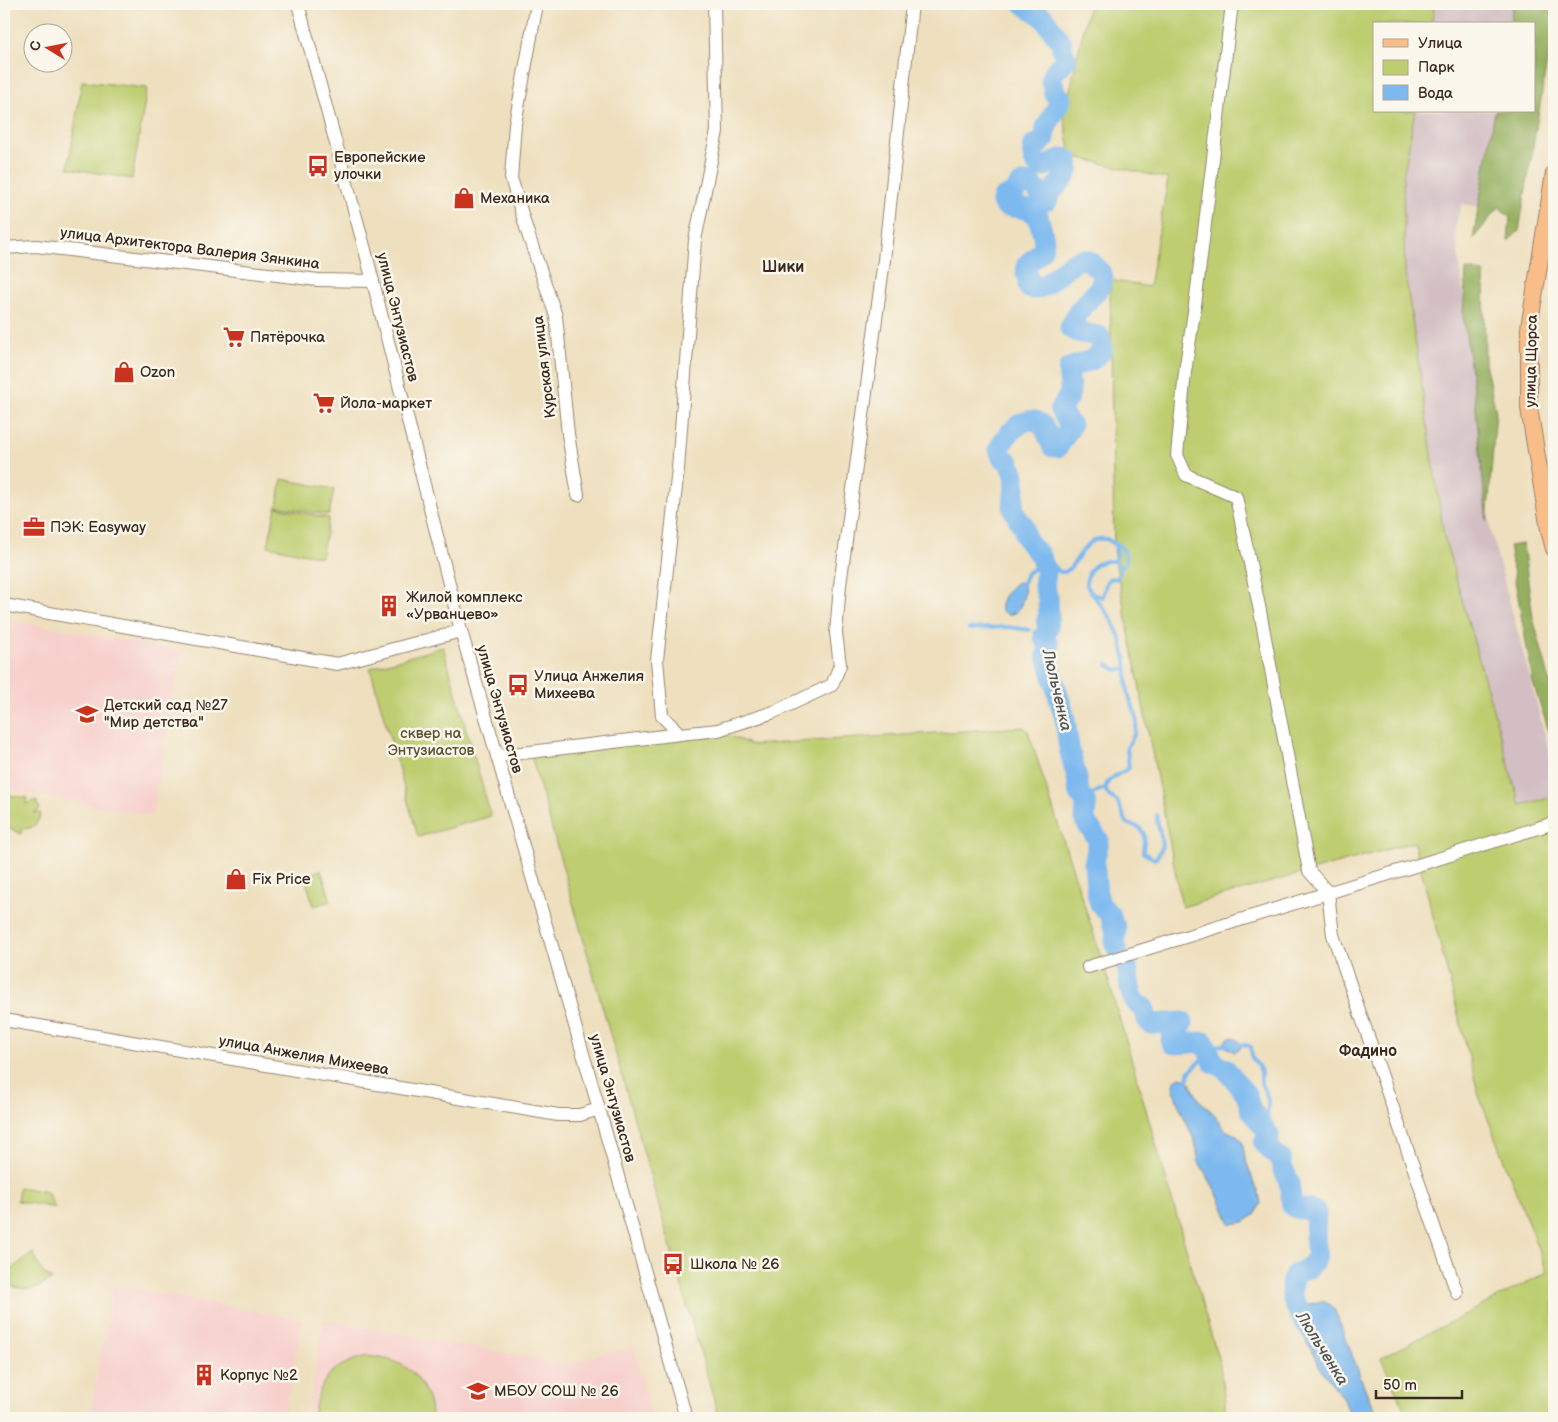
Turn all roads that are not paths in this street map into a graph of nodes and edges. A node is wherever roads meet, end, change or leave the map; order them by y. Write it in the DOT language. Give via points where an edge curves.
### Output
graph roads {
  1 [pos="298,4"];
  2 [pos="537,4"];
  3 [pos="714,4"];
  4 [pos="912,4"];
  5 [pos="1232,4"];
  6 [pos="1554,174"];
  7 [pos="4,248"];
  8 [pos="373,281"];
  9 [pos="578,495"];
  10 [pos="1554,548"];
  11 [pos="4,605"];
  12 [pos="461,631"];
  13 [pos="680,734"];
  14 [pos="497,756"];
  15 [pos="1554,823"];
  16 [pos="1328,893"];
  17 [pos="1088,967"];
  18 [pos="4,1020"];
  19 [pos="599,1109"];
  20 [pos="1458,1293"];
  21 [pos="686,1418"];
  1 -- 8 [label="street, улица Энтузиастов"];
  2 -- 9 [label="street, Курская улица" via="515,124 511,178 556,316"];
  3 -- 13 [label="street" via="717,131 695,240 678,469 657,660 662,716"];
  4 -- 13 [label="street" via="884,260 840,585 836,633 840,665 832,685 774,712 718,730"];
  5 -- 16 [label="street" via="1177,455 1186,475 1236,498 1309,872"];
  6 -- 10 [label="main road, улица Щорса" via="1530,319 1529,408"];
  7 -- 8 [label="street, улица Архитектора Валерия Зянкина" via="36,246 318,280"];
  8 -- 12 [label="street, улица Энтузиастов"];
  11 -- 12 [label="street" via="337,664"];
  12 -- 14 [label="street, улица Энтузиастов"];
  13 -- 14 [label="street"];
  14 -- 19 [label="street, улица Энтузиастов"];
  15 -- 16 [label="street"];
  16 -- 17 [label="street"];
  16 -- 20 [label="street" via="1333,934"];
  18 -- 19 [label="street, улица Анжелия Михеева" via="558,1115"];
  19 -- 21 [label="street, улица Энтузиастов"];
}
